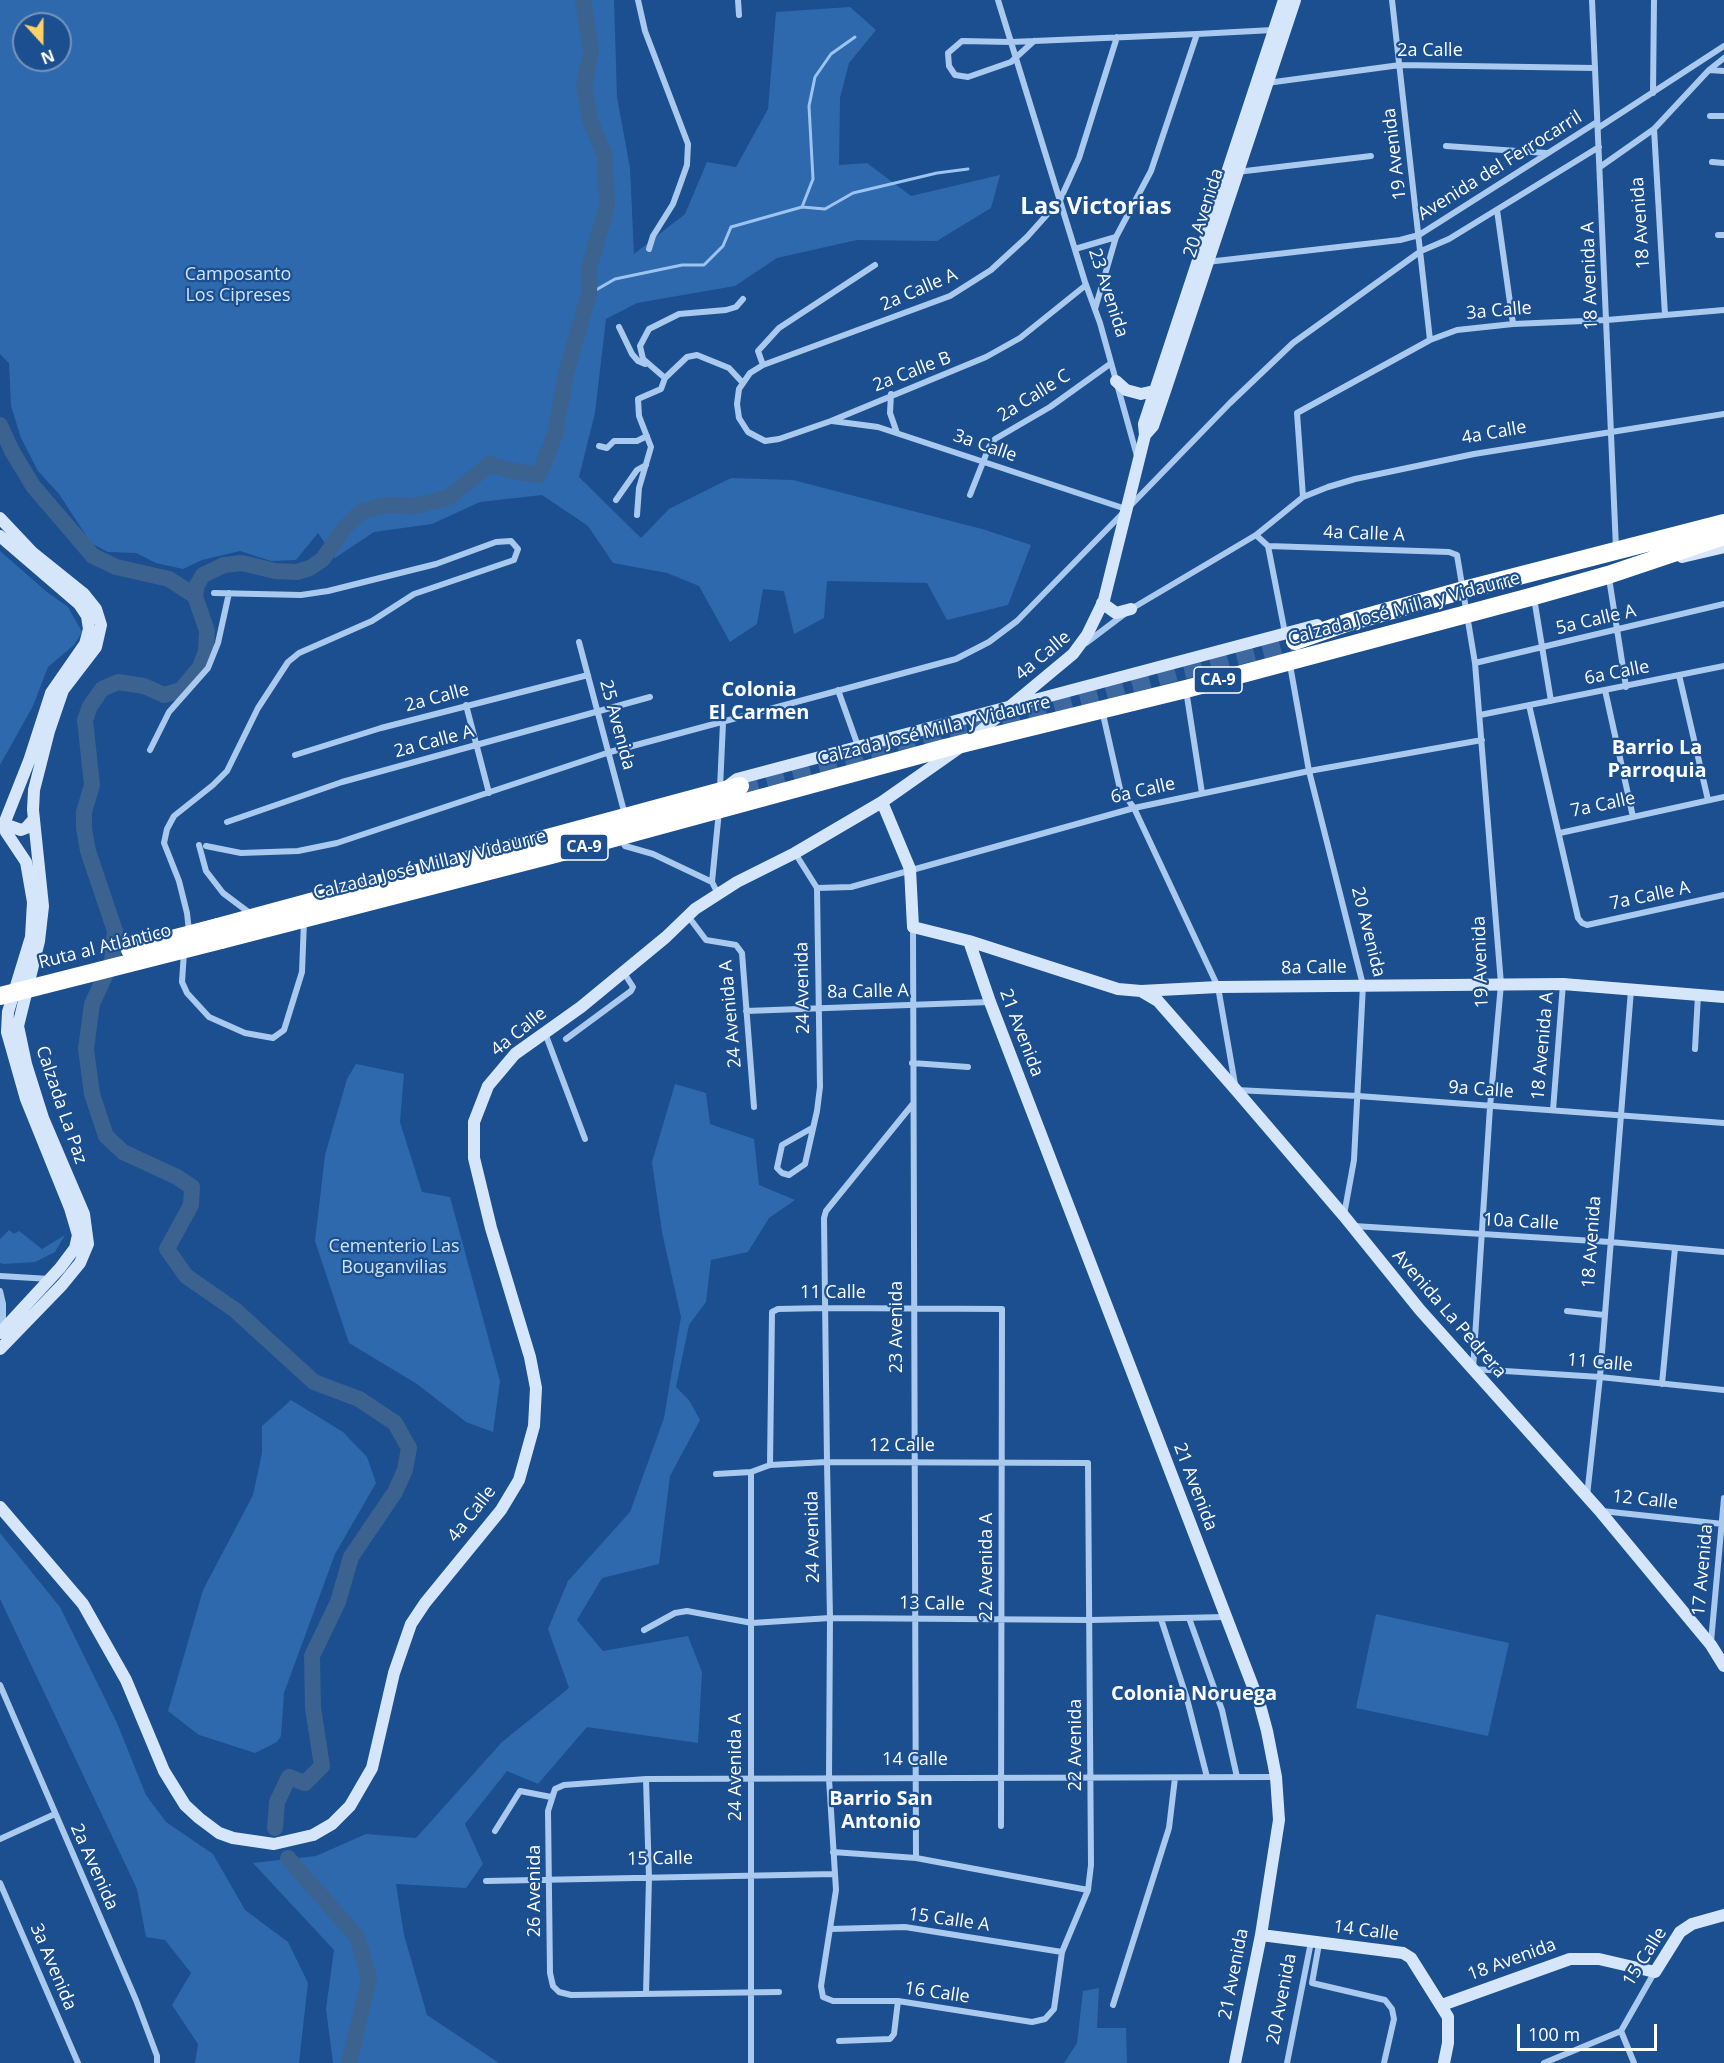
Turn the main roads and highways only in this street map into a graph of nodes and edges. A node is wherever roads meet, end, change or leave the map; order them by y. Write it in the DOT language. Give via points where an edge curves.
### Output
graph roads {
  1 [pos="1724,524"];
  2 [pos="1724,536"];
  3 [pos="1536,572"];
  4 [pos="1464,590"];
  5 [pos="1468,613"];
  6 [pos="1408,629"];
  7 [pos="1290,637"];
  8 [pos="725,794"];
  9 [pos="220,933"];
  10 [pos="0,984"];
  11 [pos="0,996"];
  1 -- 3 [label="highway, Calzada José Milla y Vidaurre / CA-9"];
  2 -- 5 [label="highway, Calzada José Milla y Vidaurre / CA-9" via="1608,575"];
  3 -- 4 [label="highway, Calzada José Milla y Vidaurre / CA-9"];
  3 -- 5 [label="highway" via="1526,582 1478,595"];
  4 -- 6 [label="highway" via="1461,602 1453,610 1416,620"];
  4 -- 7 [label="highway, Calzada José Milla y Vidaurre / CA-9"];
  5 -- 6 [label="highway, Calzada José Milla y Vidaurre / CA-9"];
  6 -- 8 [label="highway, Calzada José Milla y Vidaurre / CA-9" via="966,743"];
  8 -- 9 [label="highway, Calzada José Milla y Vidaurre / CA-9" via="254,917"];
  8 -- 9 [label="highway, Calzada José Milla y Vidaurre / CA-9" via="620,837 304,919"];
  9 -- 10 [label="highway, Ruta al Atlántico, bridge"];
  9 -- 11 [label="highway, Ruta al Atlántico, bridge"];
}
